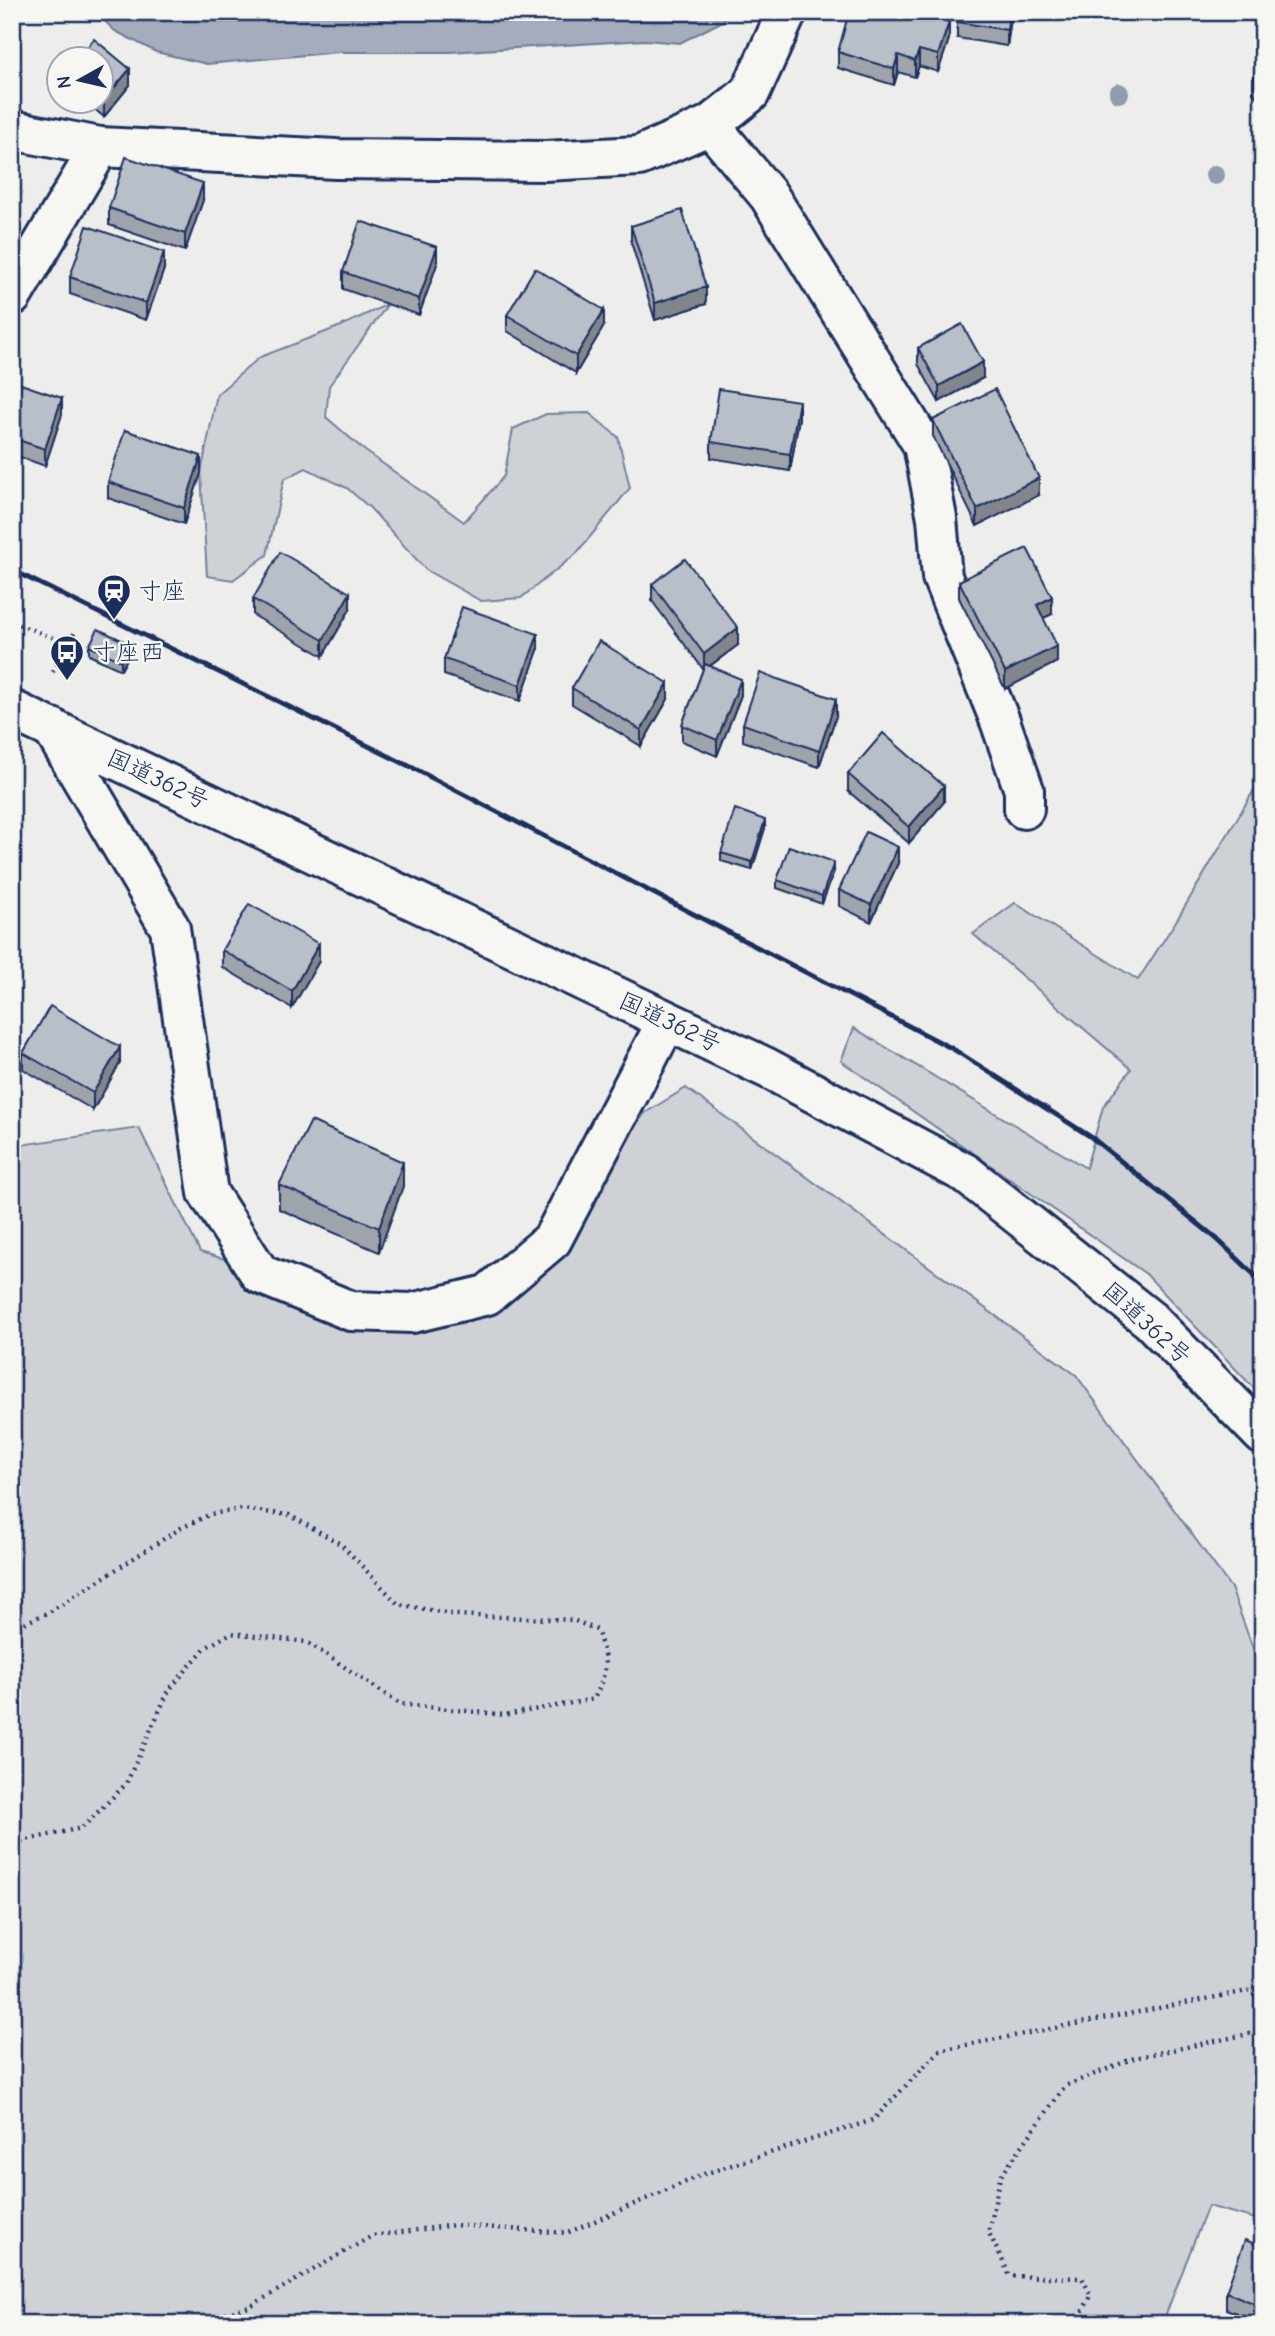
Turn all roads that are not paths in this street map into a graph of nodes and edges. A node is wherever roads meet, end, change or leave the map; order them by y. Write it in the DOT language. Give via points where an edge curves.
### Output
graph roads {
  1 [pos="787,12"];
  2 [pos="710,125"];
  3 [pos="12,130"];
  4 [pos="100,147"];
  5 [pos="12,296"];
  6 [pos="12,710"];
  7 [pos="52,728"];
  8 [pos="1024,809"];
  9 [pos="667,1021"];
  10 [pos="1263,1435"];
  1 -- 2 [label="main road" via="750,93"];
  2 -- 4 [label="main road" via="639,156 545,161 336,159"];
  2 -- 8 [label="main road" via="769,197 923,445 937,517 942,577 1000,721 1024,790"];
  3 -- 4 [label="main road"];
  4 -- 5 [label="main road"];
  6 -- 7 [label="main road, 国道362号"];
  7 -- 9 [label="main road, 国道362号"];
  7 -- 9 [label="main road" via="170,928 208,1193 260,1274 351,1311 412,1312 487,1295 552,1240"];
  9 -- 10 [label="main road, 国道362号" via="965,1173 1150,1320"];
}
